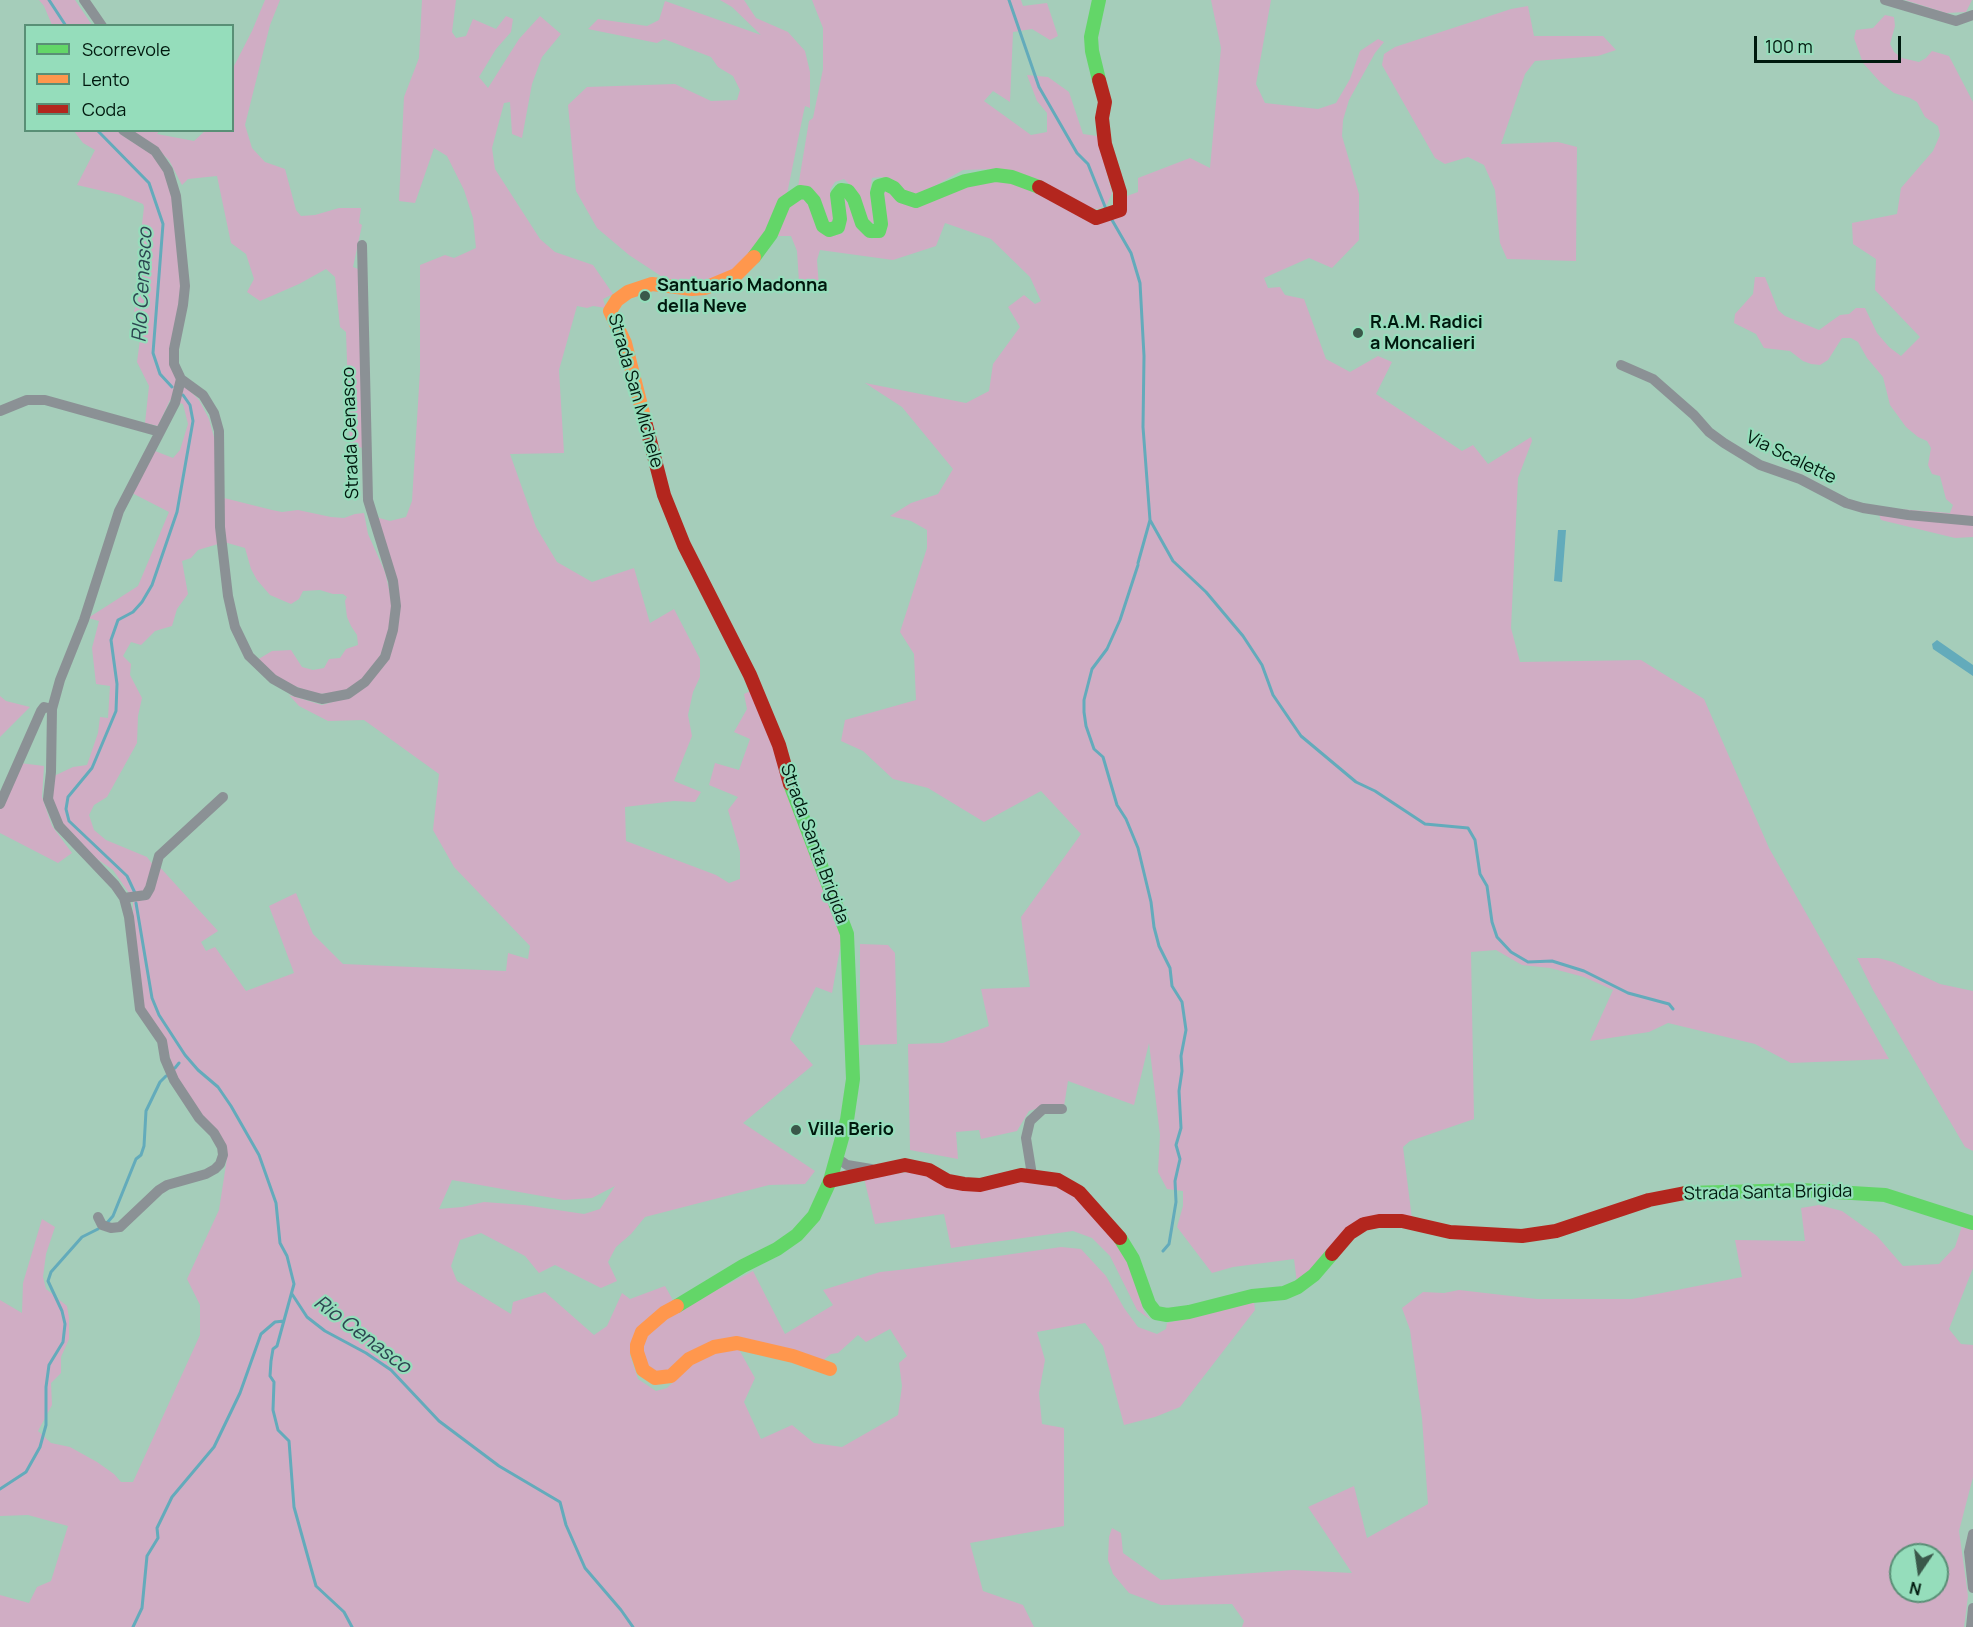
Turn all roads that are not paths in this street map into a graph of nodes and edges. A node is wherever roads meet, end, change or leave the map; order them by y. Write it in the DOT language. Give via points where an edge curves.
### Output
graph roads {
  1 [pos="84,0"];
  2 [pos="1099,0"];
  3 [pos="1885,0"];
  4 [pos="1973,15"];
  5 [pos="101,24"];
  6 [pos="126,132"];
  7 [pos="362,245"];
  8 [pos="1622,365"];
  9 [pos="182,379"];
  10 [pos="0,411"];
  11 [pos="160,432"];
  12 [pos="1973,521"];
  13 [pos="48,708"];
  14 [pos="779,745"];
  15 [pos="223,796"];
  16 [pos="0,804"];
  17 [pos="124,898"];
  18 [pos="1062,1109"];
  19 [pos="837,1158"];
  20 [pos="882,1170"];
  21 [pos="1032,1175"];
  22 [pos="830,1181"];
  23 [pos="98,1218"];
  24 [pos="1973,1223"];
  25 [pos="830,1369"];
  26 [pos="1973,1534"];
  27 [pos="1973,1588"];
  28 [pos="1973,1608"];
  29 [pos="1971,1627"];
  1 -- 5 [label="street"];
  2 -- 14 [label="street, Strada San Michele" via="1092,51 1105,102 1105,144 1120,192 1120,210 1096,218 1038,186 996,175 965,181 916,201 901,196 886,184 879,186 879,231 870,231 862,223 854,199 848,191 841,190 837,195 838,227 829,230 823,226 814,201 800,192 784,203 771,234 736,275 705,288 645,286 628,292 612,306 610,314 625,343 664,495"];
  3 -- 4 [label="street" via="1956,21"];
  6 -- 9 [label="street" via="155,151 168,170 176,196 185,286 174,364"];
  7 -- 9 [label="street, Strada Cenasco" via="368,500 393,581 396,606 385,657 366,682 348,694 322,699 296,692 273,679 249,656 235,627 224,566 219,431 203,395"];
  8 -- 12 [label="street, Via Scalette" via="1653,379 1709,432 1760,465 1863,508"];
  9 -- 11 [label="street"];
  10 -- 11 [label="street" via="27,400 45,400"];
  11 -- 13 [label="street" via="119,511 84,620"];
  13 -- 16 [label="street"];
  13 -- 17 [label="street" via="48,799 53,814 59,826"];
  14 -- 19 [label="street, Strada Santa Brigida" via="796,804 846,934 853,1079"];
  15 -- 17 [label="street" via="159,856 146,895"];
  17 -- 23 [label="street" via="140,1010 162,1041 174,1080 214,1133 223,1155 220,1164 206,1174 159,1190 120,1227 102,1225"];
  18 -- 21 [label="street" via="1043,1109 1030,1121 1026,1138"];
  19 -- 20 [label="street, Strada Santa Brigida" via="847,1164"];
  19 -- 22 [label="street, Strada Santa Brigida"];
  20 -- 21 [label="street, Strada Santa Brigida" via="915,1166 948,1181 980,1185"];
  20 -- 22 [label="street, Strada Santa Brigida"];
  21 -- 24 [label="street, Strada Santa Brigida" via="1059,1179 1093,1205 1133,1259 1149,1304 1156,1313 1167,1316 1298,1287 1314,1275 1350,1233 1379,1221 1402,1221 1450,1232 1522,1236 1556,1231 1680,1193 1811,1190 1885,1195"];
  22 -- 25 [label="street, Strada Santa Brigida" via="814,1216 797,1235 664,1313 642,1332 637,1345 643,1370 655,1378 670,1376 689,1359 714,1347 737,1343"];
  26 -- 27 [label="street" via="1969,1552"];
  28 -- 29 [label="street"];
}
